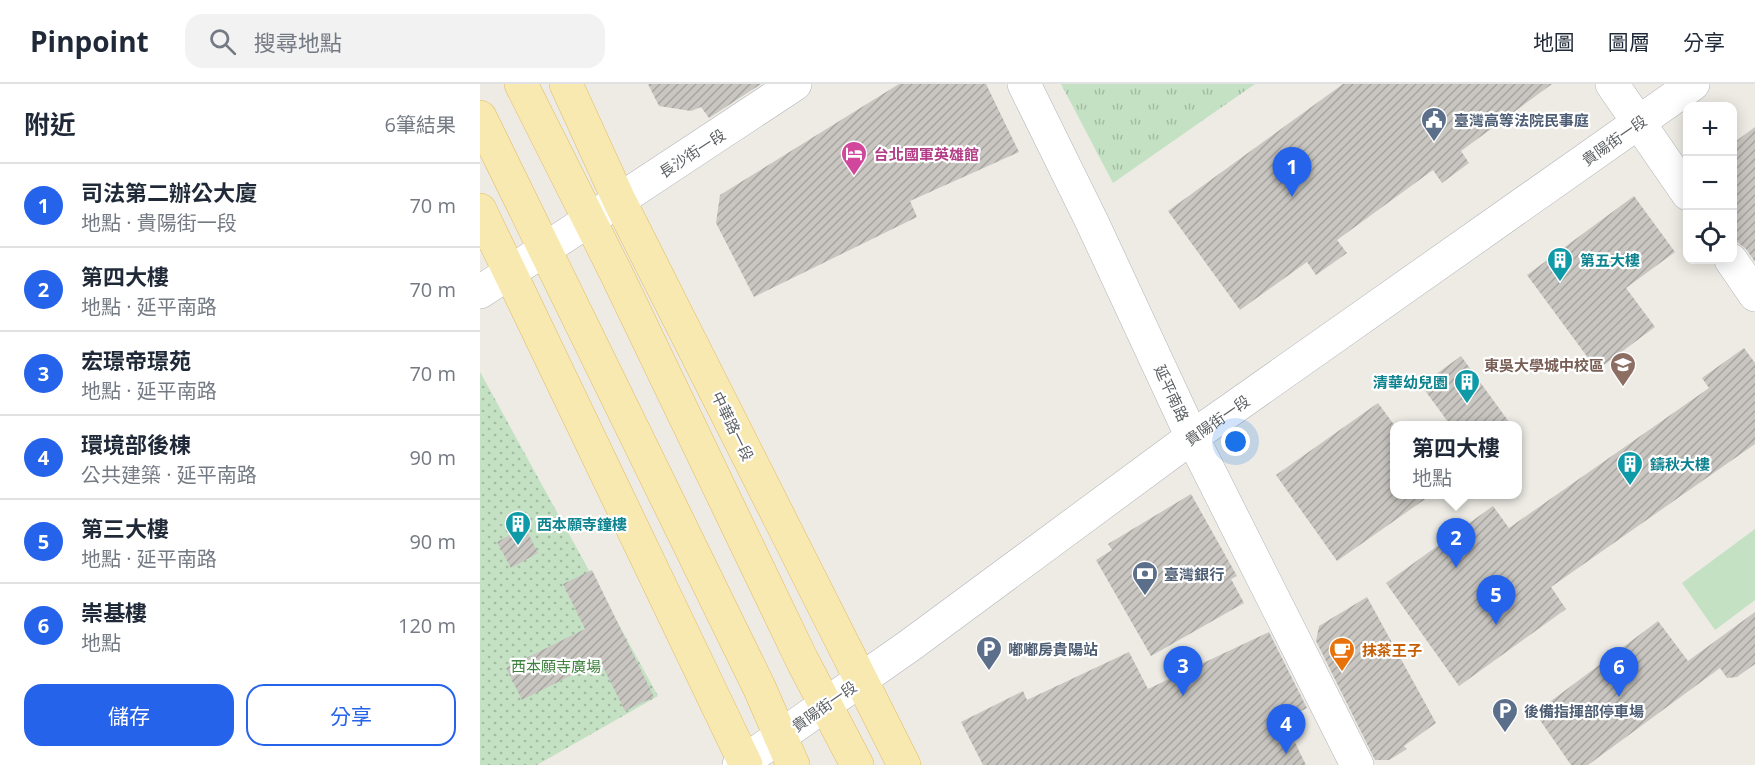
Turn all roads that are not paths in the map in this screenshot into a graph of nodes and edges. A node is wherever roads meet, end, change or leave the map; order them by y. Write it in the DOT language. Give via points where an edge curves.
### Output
graph roads {
  1 [pos="521,84"];
  2 [pos="566,84"];
  3 [pos="795,84"];
  4 [pos="1024,84"];
  5 [pos="1612,84"];
  6 [pos="1693,84"];
  7 [pos="480,117"];
  8 [pos="1640,122"];
  9 [pos="1683,186"];
  10 [pos="619,200"];
  11 [pos="480,210"];
  12 [pos="588,220"];
  13 [pos="545,248"];
  14 [pos="1734,264"];
  15 [pos="511,271"];
  16 [pos="480,292"];
  17 [pos="1755,295"];
  18 [pos="1192,437"];
  19 [pos="860,680"];
  20 [pos="826,704"];
  21 [pos="787,751"];
  22 [pos="743,764"];
  23 [pos="857,765"];
  24 [pos="904,765"];
  25 [pos="1357,765"];
  1 -- 12 [label="main road"];
  2 -- 10 [label="main road, 中華路一段"];
  3 -- 10 [label="street, 長沙街一段"];
  4 -- 18 [label="street, 延平南路"];
  5 -- 8 [label="street"];
  6 -- 8 [label="street, 貴陽街一段"];
  7 -- 13 [label="main road"];
  8 -- 9 [label="street"];
  8 -- 18 [label="street, 貴陽街一段"];
  10 -- 12 [label="street, 長沙街一段"];
  10 -- 19 [label="main road, 中華路一段"];
  11 -- 15 [label="main road"];
  12 -- 13 [label="street, 長沙街一段"];
  12 -- 20 [label="main road"];
  13 -- 15 [label="street, 長沙街一段"];
  13 -- 21 [label="main road"];
  14 -- 17 [label="street"];
  15 -- 16 [label="street, 長沙街一段"];
  15 -- 22 [label="main road"];
  18 -- 19 [label="street, 貴陽街一段"];
  18 -- 25 [label="street, 延平南路"];
  19 -- 20 [label="street, 貴陽街一段"];
  19 -- 24 [label="main road, 中華路一段"];
  20 -- 21 [label="street, 貴陽街一段"];
  20 -- 23 [label="main road"];
  21 -- 22 [label="street, 貴陽街一段"];
}
